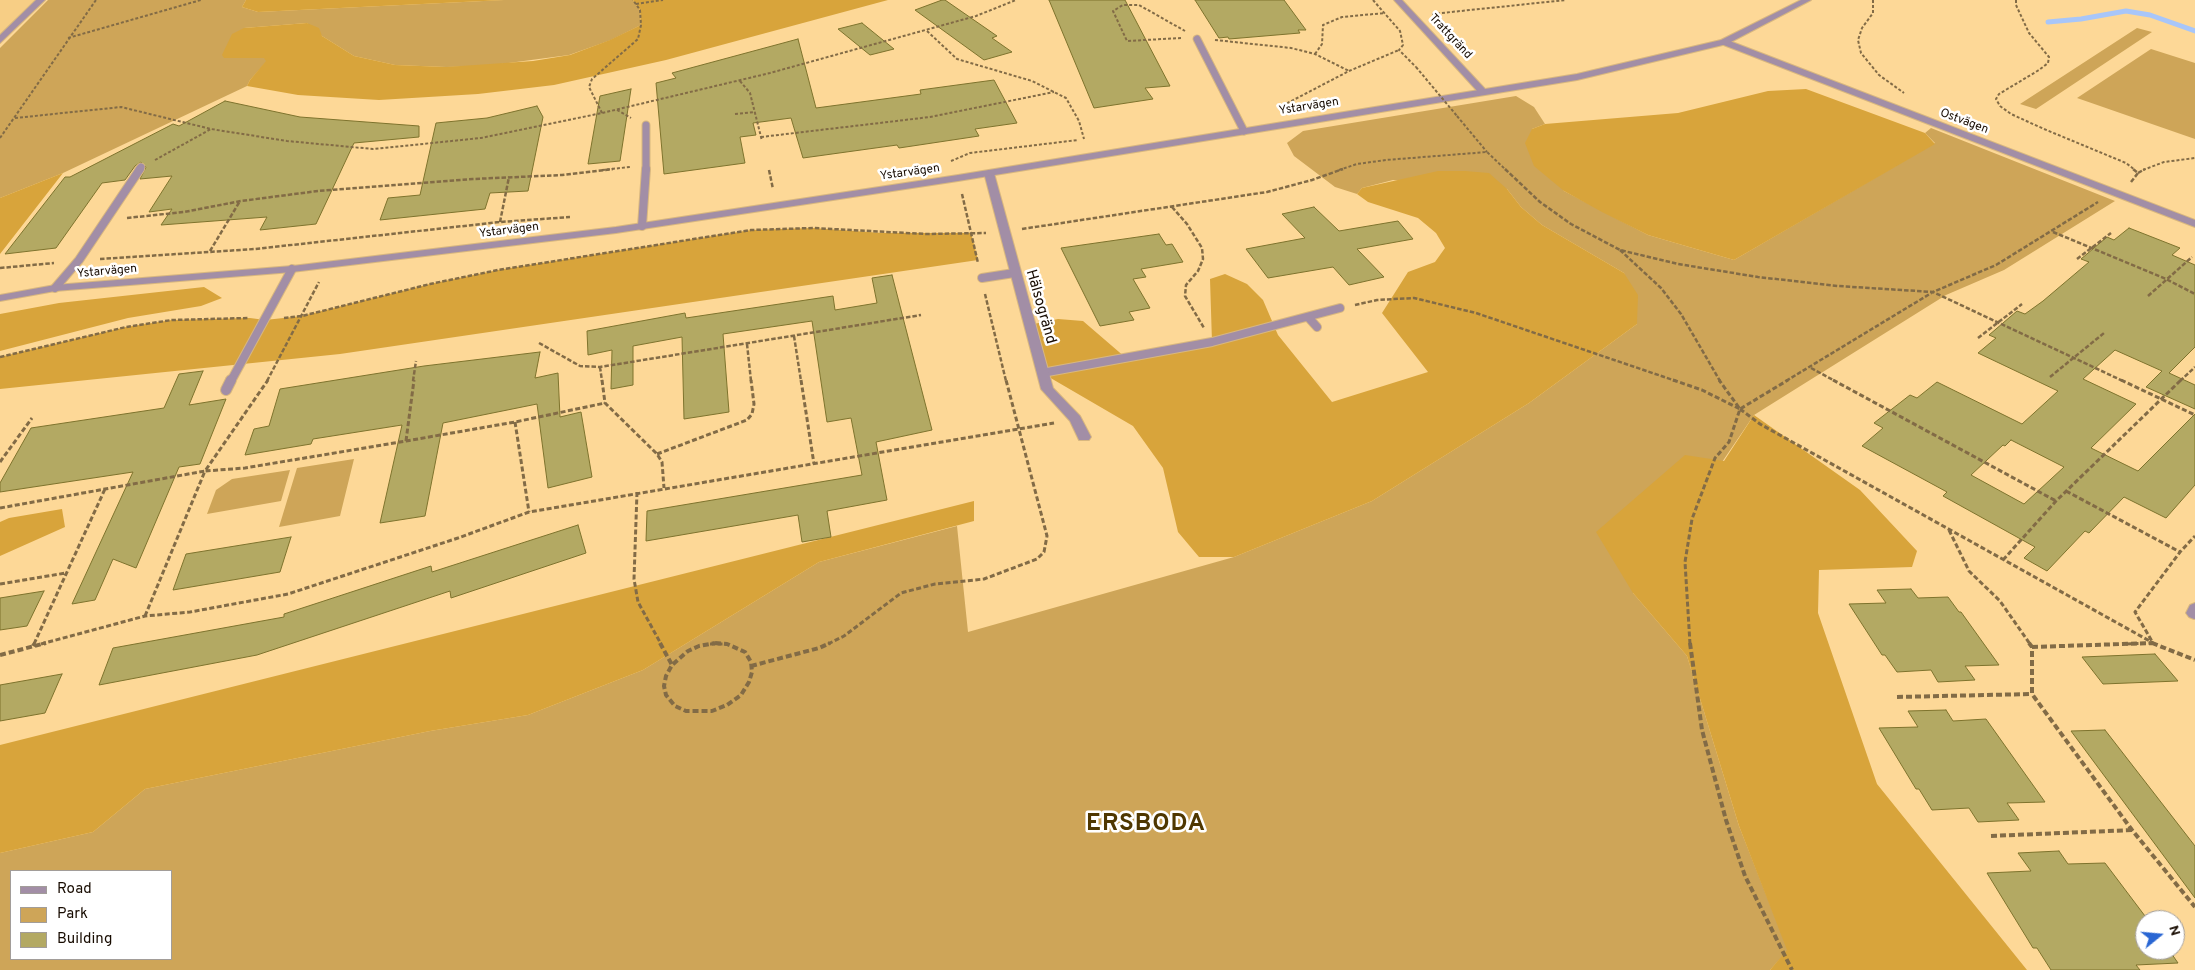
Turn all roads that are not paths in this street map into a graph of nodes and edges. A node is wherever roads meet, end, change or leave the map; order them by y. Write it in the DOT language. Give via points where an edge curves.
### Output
graph roads {
  1 [pos="41,0"];
  2 [pos="1398,0"];
  3 [pos="1807,0"];
  4 [pos="1197,39"];
  5 [pos="0,40"];
  6 [pos="1724,42"];
  7 [pos="1484,92"];
  8 [pos="646,126"];
  9 [pos="1244,130"];
  10 [pos="142,167"];
  11 [pos="989,173"];
  12 [pos="2195,224"];
  13 [pos="642,226"];
  14 [pos="292,269"];
  15 [pos="1014,272"];
  16 [pos="982,278"];
  17 [pos="55,288"];
  18 [pos="0,298"];
  19 [pos="1340,308"];
  20 [pos="1308,316"];
  21 [pos="1317,326"];
  22 [pos="1042,373"];
  23 [pos="226,390"];
  24 [pos="1084,437"];
  1 -- 5 [label="street"];
  2 -- 7 [label="street, Trattgränd"];
  3 -- 6 [label="street, Ystarvägen"];
  4 -- 9 [label="lane"];
  6 -- 7 [label="street, Ystarvägen" via="1577,77"];
  6 -- 12 [label="street, Ostvägen"];
  7 -- 9 [label="street, Ystarvägen"];
  8 -- 13 [label="lane"];
  9 -- 11 [label="street, Ystarvägen"];
  10 -- 17 [label="lane" via="79,260"];
  11 -- 13 [label="street, Ystarvägen"];
  11 -- 15 [label="street, Hälsogränd"];
  13 -- 14 [label="street, Ystarvägen"];
  14 -- 17 [label="street, Ystarvägen"];
  14 -- 23 [label="lane"];
  15 -- 16 [label="lane"];
  15 -- 22 [label="street, Hälsogränd"];
  17 -- 18 [label="street, Ystarvägen"];
  19 -- 20 [label="lane"];
  20 -- 21 [label="lane"];
  20 -- 22 [label="lane" via="1212,342"];
  22 -- 24 [label="street, Hälsogränd" via="1047,390 1075,419"];
}
